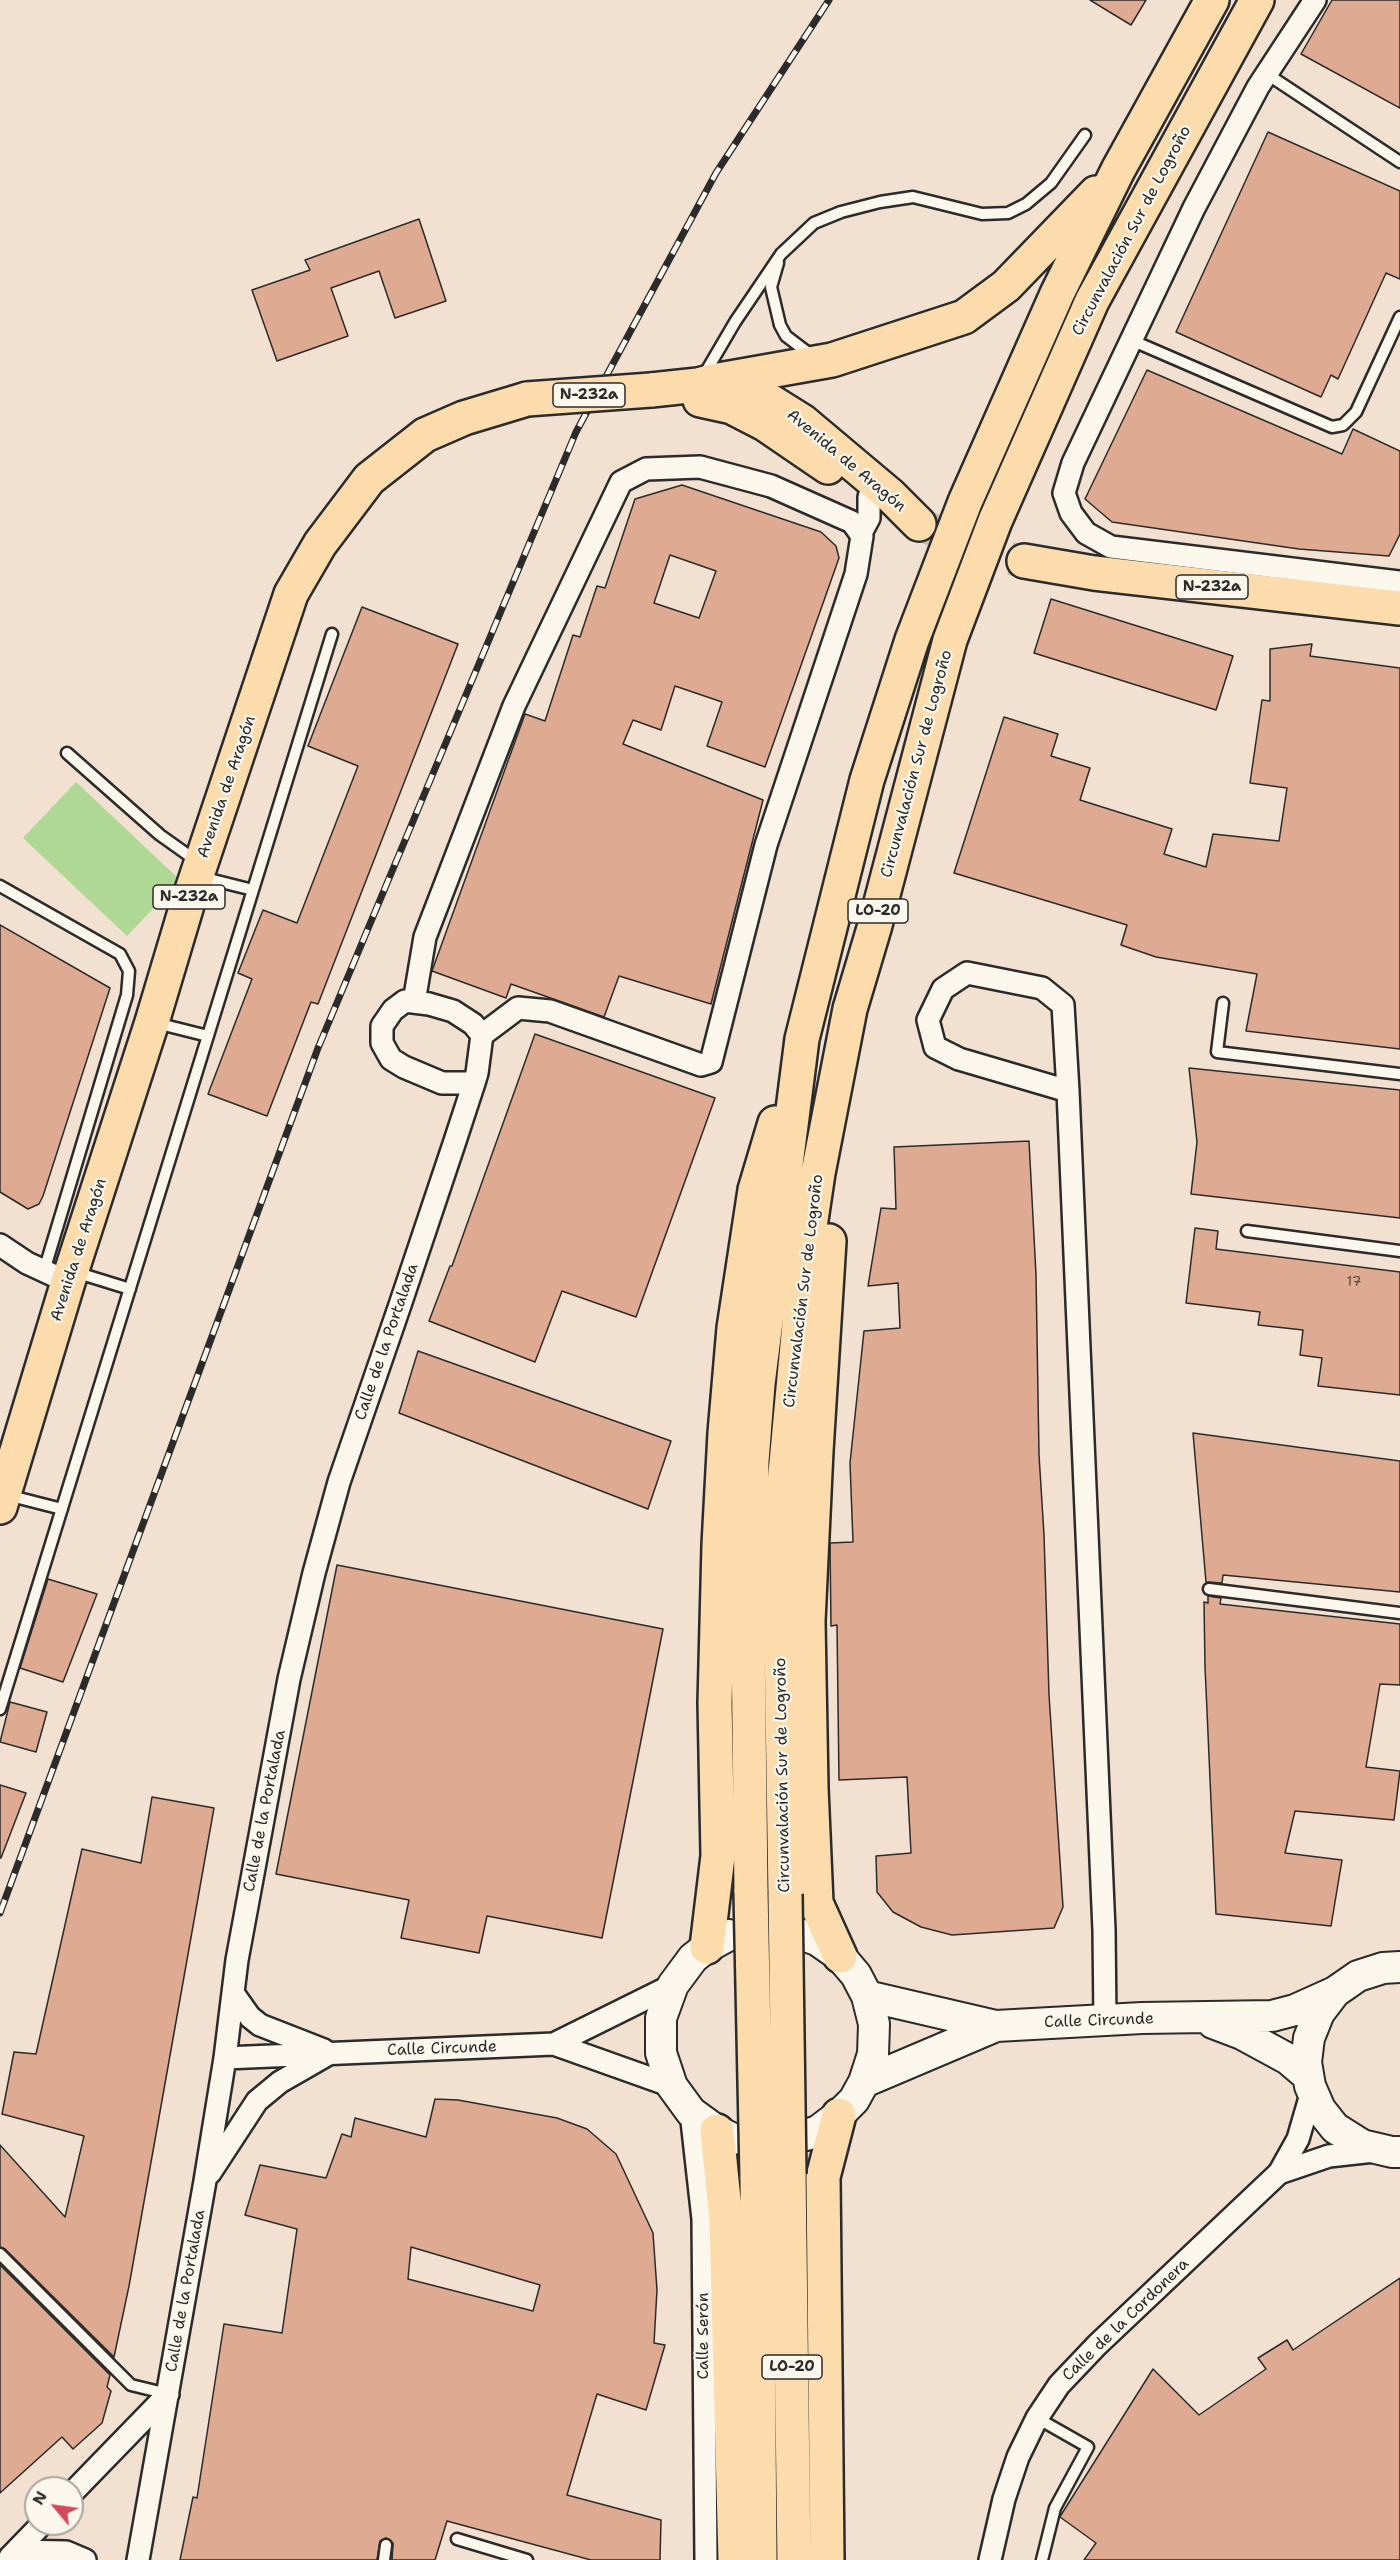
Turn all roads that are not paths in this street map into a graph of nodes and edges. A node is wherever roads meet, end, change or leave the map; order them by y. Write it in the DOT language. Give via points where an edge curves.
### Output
graph roads {
  1 [pos="1212,0"];
  2 [pos="1257,0"];
  3 [pos="1276,0"];
  4 [pos="1315,0"];
  5 [pos="1223,59"];
  6 [pos="1266,74"];
  7 [pos="1085,135"];
  8 [pos="1400,162"];
  9 [pos="1118,170"];
  10 [pos="781,254"];
  11 [pos="1400,317"];
  12 [pos="1131,340"];
  13 [pos="831,360"];
  14 [pos="699,388"];
  15 [pos="869,496"];
  16 [pos="861,533"];
  17 [pos="1024,561"];
  18 [pos="1400,582"];
  19 [pos="1400,608"];
  20 [pos="332,634"];
  21 [pos="67,753"];
  22 [pos="199,870"];
  23 [pos="0,886"];
  24 [pos="253,890"];
  25 [pos="875,925"];
  26 [pos="414,1002"];
  27 [pos="1224,1003"];
  28 [pos="152,1022"];
  29 [pos="482,1035"];
  30 [pos="208,1036"];
  31 [pos="802,1039"];
  32 [pos="1400,1074"];
  33 [pos="474,1083"];
  34 [pos="1068,1091"];
  35 [pos="1246,1231"];
  36 [pos="0,1245"];
  37 [pos="1400,1251"];
  38 [pos="61,1274"];
  39 [pos="130,1289"];
  40 [pos="2,1500"];
  41 [pos="62,1509"];
  42 [pos="1209,1589"];
  43 [pos="1400,1612"];
  44 [pos="4,1684"];
  45 [pos="0,1709"];
  46 [pos="803,1935"];
  47 [pos="718,1941"];
  48 [pos="840,1956"];
  49 [pos="1394,1964"];
  50 [pos="673,1985"];
  51 [pos="1335,1992"];
  52 [pos="233,1993"];
  53 [pos="867,1996"];
  54 [pos="1202,2019"];
  55 [pos="1105,2020"];
  56 [pos="996,2026"];
  57 [pos="554,2044"];
  58 [pos="330,2053"];
  59 [pos="225,2058"];
  60 [pos="864,2082"];
  61 [pos="1310,2083"];
  62 [pos="672,2086"];
  63 [pos="839,2115"];
  64 [pos="714,2128"];
  65 [pos="806,2135"];
  66 [pos="1391,2151"];
  67 [pos="1279,2173"];
  68 [pos="205,2181"];
  69 [pos="0,2254"];
  70 [pos="168,2394"];
  71 [pos="1037,2418"];
  72 [pos="84,2481"];
  73 [pos="30,2536"];
  74 [pos="457,2539"];
  75 [pos="386,2545"];
  76 [pos="11,2556"];
  77 [pos="85,2560"];
  78 [pos="138,2560"];
  79 [pos="384,2560"];
  80 [pos="526,2560"];
  81 [pos="705,2560"];
  82 [pos="735,2560"];
  83 [pos="760,2560"];
  84 [pos="794,2560"];
  85 [pos="827,2560"];
  86 [pos="990,2560"];
  87 [pos="1042,2560"];
  1 -- 9 [label="main road, Circunvalación Sur de Logroño / LO-20"];
  2 -- 5 [label="main road, Circunvalación Sur de Logroño / LO-20"];
  3 -- 5 [label="main road"];
  4 -- 6 [label="street"];
  5 -- 25 [label="main road, Circunvalación Sur de Logroño / LO-20" via="1092,301 995,521 950,640"];
  6 -- 8 [label="lane"];
  6 -- 12 [label="street" via="1194,208"];
  7 -- 10 [label="lane" via="1051,183 1008,213 982,214 914,196 880,202 814,223"];
  9 -- 13 [label="main road" via="1006,286 964,317"];
  9 -- 31 [label="main road, Circunvalación Sur de Logroño / LO-20" via="1057,294 969,492 912,640 864,792"];
  10 -- 13 [label="lane" via="771,287 780,325 786,336 807,352"];
  10 -- 14 [label="lane" via="735,322"];
  11 -- 12 [label="lane" via="1356,412 1343,425 1332,427"];
  12 -- 18 [label="street" via="1073,463 1064,493 1071,513 1086,533 1111,547"];
  13 -- 14 [label="main road"];
  14 -- 15 [label="main road, Avenida de Aragón / N-232a" via="804,450"];
  14 -- 15 [label="main road, Avenida de Aragón / N-232a" via="754,391 802,421 919,524"];
  14 -- 22 [label="main road, Avenida de Aragón / N-232a, bridge" via="527,399 464,418 425,435 369,479 320,544 291,594"];
  15 -- 16 [label="street" via="869,518"];
  16 -- 26 [label="street" via="852,522 771,486 700,466 646,469 621,483 514,706 425,937"];
  16 -- 29 [label="street" via="856,574 766,845 711,1062 700,1065 550,1011 518,1008"];
  17 -- 19 [label="main road, N-232a" via="1094,573"];
  20 -- 24 [label="lane"];
  21 -- 22 [label="lane"];
  22 -- 24 [label="lane"];
  22 -- 28 [label="main road, Avenida de Aragón / N-232a"];
  23 -- 38 [label="lane" via="120,954 129,971 127,995"];
  24 -- 30 [label="lane"];
  25 -- 48 [label="main road" via="827,1256 808,1620 816,1902"];
  25 -- 84 [label="main road, Circunvalación Sur de Logroño / LO-20, bridge" via="850,1008 820,1162 805,1260 783,1495 780,1579"];
  26 -- 29 [label="street" via="453,1011"];
  26 -- 33 [label="street" via="399,1005 382,1026 382,1043 391,1059 442,1083"];
  27 -- 32 [label="lane" via="1217,1052"];
  28 -- 30 [label="lane"];
  28 -- 38 [label="main road, Avenida de Aragón / N-232a"];
  29 -- 33 [label="street, Calle de la Portalada"];
  30 -- 39 [label="lane"];
  31 -- 47 [label="main road" via="755,1190 734,1328 719,1545"];
  31 -- 83 [label="main road, Circunvalación Sur de Logroño / LO-20, bridge" via="758,1384 752,1461 748,1637"];
  33 -- 52 [label="street, Calle de la Portalada" via="339,1482 314,1573 287,1691"];
  34 -- 34 [label="street" via="1063,1005 1042,988 967,973 943,989 928,1020 935,1047 959,1059"];
  34 -- 55 [label="street"];
  35 -- 37 [label="lane"];
  36 -- 38 [label="street"];
  38 -- 39 [label="lane"];
  38 -- 40 [label="main road, Avenida de Aragón / N-232a"];
  39 -- 41 [label="lane"];
  40 -- 41 [label="lane"];
  41 -- 44 [label="lane"];
  42 -- 43 [label="lane"];
  44 -- 45 [label="lane"];
  46 -- 48 [label="main road"];
  47 -- 50 [label="main road" via="688,1964"];
  48 -- 53 [label="main road"];
  49 -- 51 [label="main road" via="1358,1976"];
  50 -- 57 [label="street, Calle Circunde"];
  50 -- 62 [label="main road" via="661,2018 661,2053"];
  51 -- 54 [label="main road, Calle Circunde" via="1272,2016"];
  51 -- 61 [label="main road" via="1318,2013 1309,2038 1306,2062"];
  52 -- 58 [label="street, Calle Circunde" via="260,2025"];
  52 -- 59 [label="street, Calle de la Portalada"];
  53 -- 56 [label="main road, Calle Circunde"];
  53 -- 60 [label="main road" via="874,2044"];
  54 -- 55 [label="main road, Calle Circunde"];
  54 -- 61 [label="main road, Calle Circunde" via="1288,2058"];
  55 -- 56 [label="main road, Calle Circunde"];
  56 -- 60 [label="main road, Calle Circunde"];
  57 -- 58 [label="street, Calle Circunde"];
  57 -- 62 [label="street, Calle Circunde"];
  58 -- 59 [label="street, Calle Circunde"];
  58 -- 68 [label="street, Calle Circunde" via="280,2082 258,2101"];
  59 -- 68 [label="street, Calle de la Portalada"];
  60 -- 63 [label="main road"];
  61 -- 66 [label="main road" via="1320,2109 1335,2128 1362,2145"];
  61 -- 67 [label="street, Calle de la Cordonera" via="1298,2139"];
  62 -- 64 [label="main road"];
  63 -- 65 [label="main road"];
  63 -- 85 [label="main road" via="823,2177"];
  64 -- 81 [label="street, Calle Serón" via="703,2219"];
  64 -- 82 [label="main road" via="726,2220"];
  66 -- 67 [label="street, Calle de la Cordonera" via="1329,2156"];
  67 -- 71 [label="street, Calle de la Cordonera" via="1097,2345 1059,2385"];
  68 -- 70 [label="street, Calle de la Portalada"];
  69 -- 70 [label="lane" via="131,2385"];
  70 -- 72 [label="street"];
  70 -- 78 [label="street, Calle de la Portalada"];
  71 -- 86 [label="street, Calle de la Cordonera" via="1015,2467"];
  71 -- 87 [label="lane" via="1088,2447 1055,2508"];
  73 -- 76 [label="street"];
  74 -- 80 [label="lane"];
  75 -- 79 [label="lane"];
  76 -- 77 [label="street" via="66,2552"];
}
